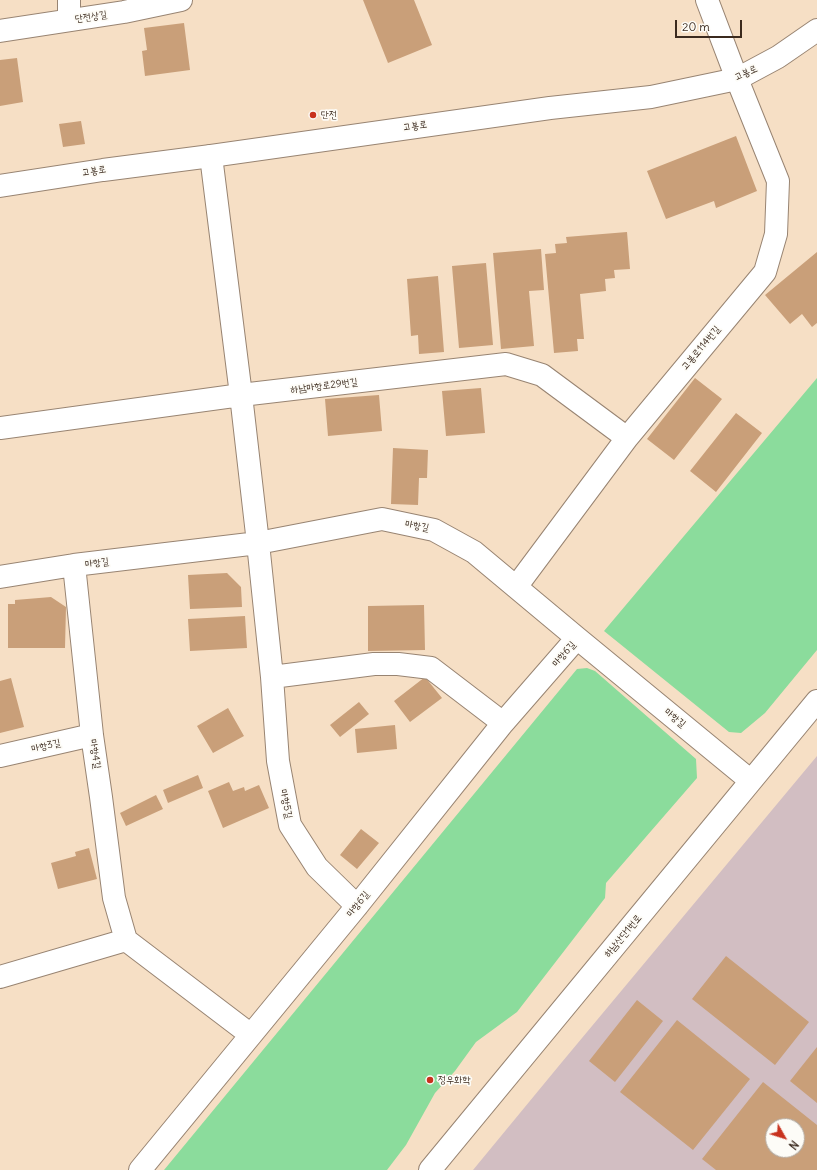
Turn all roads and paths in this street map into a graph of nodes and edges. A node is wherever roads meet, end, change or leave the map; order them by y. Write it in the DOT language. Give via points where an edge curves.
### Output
graph roads {
  1 [pos="181,0"];
  2 [pos="707,0"];
  3 [pos="69,10"];
  4 [pos="0,30"];
  5 [pos="817,30"];
  6 [pos="737,79"];
  7 [pos="210,156"];
  8 [pos="0,186"];
  9 [pos="241,395"];
  10 [pos="0,428"];
  11 [pos="627,438"];
  12 [pos="258,543"];
  13 [pos="74,565"];
  14 [pos="0,577"];
  15 [pos="516,587"];
  16 [pos="577,638"];
  17 [pos="272,677"];
  18 [pos="817,702"];
  19 [pos="503,723"];
  20 [pos="92,735"];
  21 [pos="0,756"];
  22 [pos="751,781"];
  23 [pos="357,906"];
  24 [pos="126,940"];
  25 [pos="0,977"];
  26 [pos="251,1035"];
  27 [pos="140,1170"];
  28 [pos="430,1170"];
  1 -- 3 [label="street, 단전상길" via="124,12"];
  2 -- 6 [label="street, 고봉로114번길"];
  3 -- 4 [label="street, 단전상길"];
  5 -- 6 [label="street, 고봉로" via="778,58"];
  6 -- 7 [label="street, 고봉로" via="651,97 550,108"];
  6 -- 11 [label="street, 고봉로114번길" via="778,181 776,234 765,272"];
  7 -- 8 [label="street, 고봉로"];
  7 -- 9 [label="street, 마항5길"];
  9 -- 10 [label="street, 하남마항로29번길"];
  9 -- 11 [label="street, 하남마항로29번길" via="506,364 542,375"];
  9 -- 12 [label="street, 마항5길"];
  11 -- 15 [label="street, 고봉로114번길"];
  12 -- 13 [label="street, 마항길"];
  12 -- 15 [label="street, 마항길" via="382,519 434,530 474,552"];
  12 -- 17 [label="street, 마항5길"];
  13 -- 14 [label="street, 마항길"];
  13 -- 20 [label="street, 마항4길"];
  15 -- 16 [label="street, 마항길"];
  16 -- 19 [label="street, 마항6길"];
  16 -- 22 [label="street, 마항길"];
  17 -- 19 [label="street" via="374,664 430,668"];
  17 -- 23 [label="street, 마항5길" via="278,761 290,825 317,867"];
  18 -- 22 [label="street, 하남산단1번로"];
  19 -- 23 [label="street, 마항6길"];
  20 -- 21 [label="street, 마항3길"];
  20 -- 24 [label="street, 마항4길" via="114,898"];
  22 -- 28 [label="street, 하남산단1번로"];
  23 -- 26 [label="street, 마항6길"];
  24 -- 25 [label="street"];
  24 -- 26 [label="street"];
  26 -- 27 [label="street, 마항6길"];
}
